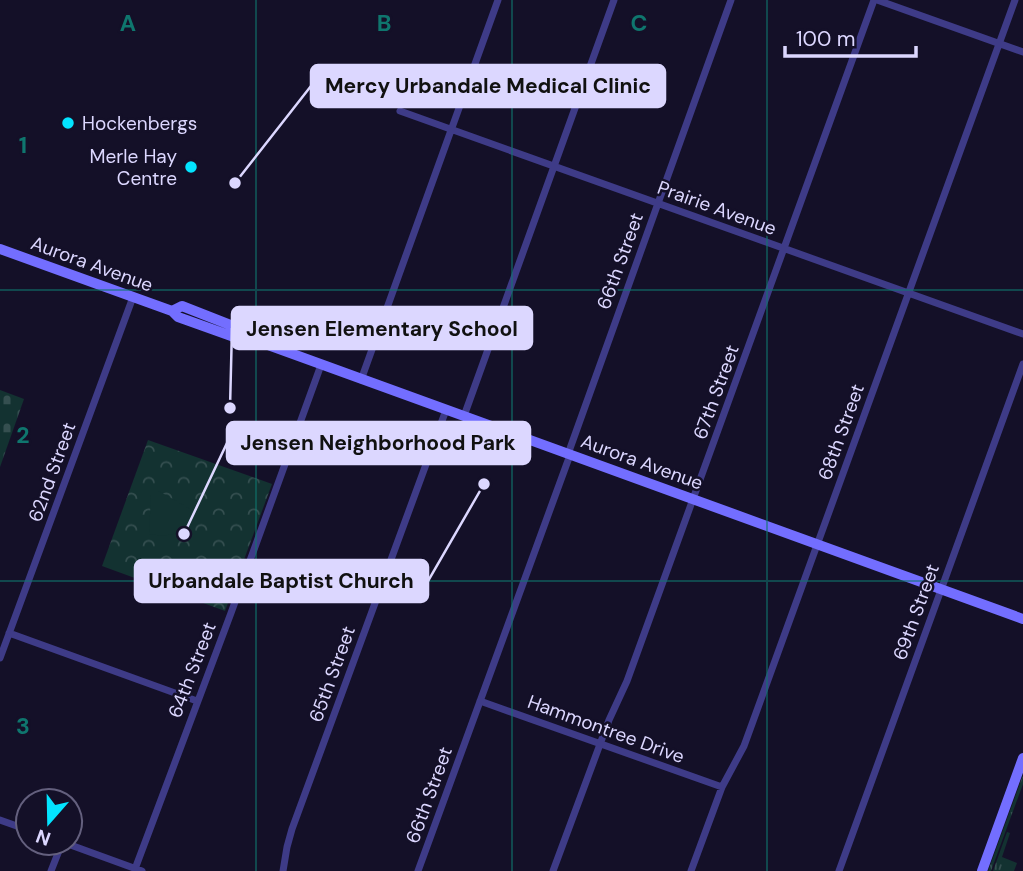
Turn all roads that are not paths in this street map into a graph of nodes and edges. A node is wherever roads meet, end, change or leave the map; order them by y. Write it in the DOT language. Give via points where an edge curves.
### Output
graph roads {
  1 [pos="498,0"];
  2 [pos="614,0"];
  3 [pos="731,0"];
  4 [pos="876,0"];
  5 [pos="1015,0"];
  6 [pos="999,44"];
  7 [pos="1023,52"];
  8 [pos="400,111"];
  9 [pos="451,129"];
  10 [pos="554,166"];
  11 [pos="658,204"];
  12 [pos="0,249"];
  13 [pos="784,249"];
  14 [pos="908,293"];
  15 [pos="133,297"];
  16 [pos="1023,334"];
  17 [pos="1023,364"];
  18 [pos="321,365"];
  19 [pos="361,380"];
  20 [pos="446,410"];
  21 [pos="464,416"];
  22 [pos="569,454"];
  23 [pos="694,500"];
  24 [pos="817,544"];
  25 [pos="942,590"];
  26 [pos="1023,619"];
  27 [pos="9,633"];
  28 [pos="0,658"];
  29 [pos="197,701"];
  30 [pos="480,701"];
  31 [pos="600,744"];
  32 [pos="1023,758"];
  33 [pos="722,787"];
  34 [pos="84,850"];
  35 [pos="139,870"];
  36 [pos="283,871"];
  37 [pos="418,871"];
  38 [pos="553,871"];
  39 [pos="691,871"];
  40 [pos="839,871"];
  41 [pos="982,871"];
  1 -- 9 [label="street"];
  2 -- 10 [label="street"];
  3 -- 11 [label="street, 66th Street"];
  4 -- 6 [label="street"];
  4 -- 13 [label="street, 67th Street"];
  5 -- 6 [label="street, 68th Street"];
  6 -- 7 [label="street"];
  6 -- 14 [label="street, 68th Street"];
  8 -- 9 [label="street, Prairie Avenue"];
  9 -- 10 [label="street, Prairie Avenue"];
  9 -- 19 [label="street"];
  10 -- 11 [label="street, Prairie Avenue"];
  10 -- 21 [label="street"];
  11 -- 13 [label="street, Prairie Avenue"];
  11 -- 22 [label="street, 66th Street"];
  12 -- 15 [label="street, Aurora Avenue"];
  13 -- 14 [label="street, Prairie Avenue"];
  13 -- 23 [label="street, 67th Street"];
  14 -- 16 [label="street, Prairie Avenue"];
  14 -- 24 [label="street, 68th Street"];
  15 -- 18 [label="street, Aurora Avenue" via="172,311 182,306 237,328 248,338"];
  15 -- 27 [label="street, 62nd Street"];
  17 -- 25 [label="street, 69th Street"];
  18 -- 19 [label="street, Aurora Avenue"];
  18 -- 29 [label="street, 64th Street"];
  19 -- 20 [label="street, Aurora Avenue"];
  20 -- 21 [label="street, Aurora Avenue"];
  20 -- 36 [label="street, 65th Street" via="292,829"];
  21 -- 22 [label="street, Aurora Avenue"];
  22 -- 23 [label="street, Aurora Avenue"];
  22 -- 30 [label="street, 66th Street"];
  23 -- 24 [label="street, Aurora Avenue"];
  23 -- 31 [label="street, 67th Street"];
  24 -- 25 [label="street, Aurora Avenue"];
  24 -- 33 [label="street, 68th Street" via="744,746"];
  25 -- 26 [label="street, Aurora Avenue"];
  25 -- 40 [label="street, 69th Street"];
  27 -- 28 [label="street, 62nd Street"];
  27 -- 29 [label="street"];
  29 -- 35 [label="street, 64th Street"];
  30 -- 31 [label="street, Hammontree Drive"];
  30 -- 37 [label="street, 66th Street"];
  31 -- 33 [label="street, Hammontree Drive"];
  31 -- 38 [label="street, 67th Street"];
  32 -- 41 [label="street"];
  33 -- 39 [label="street, 68th Street"];
  34 -- 35 [label="street"];
}
